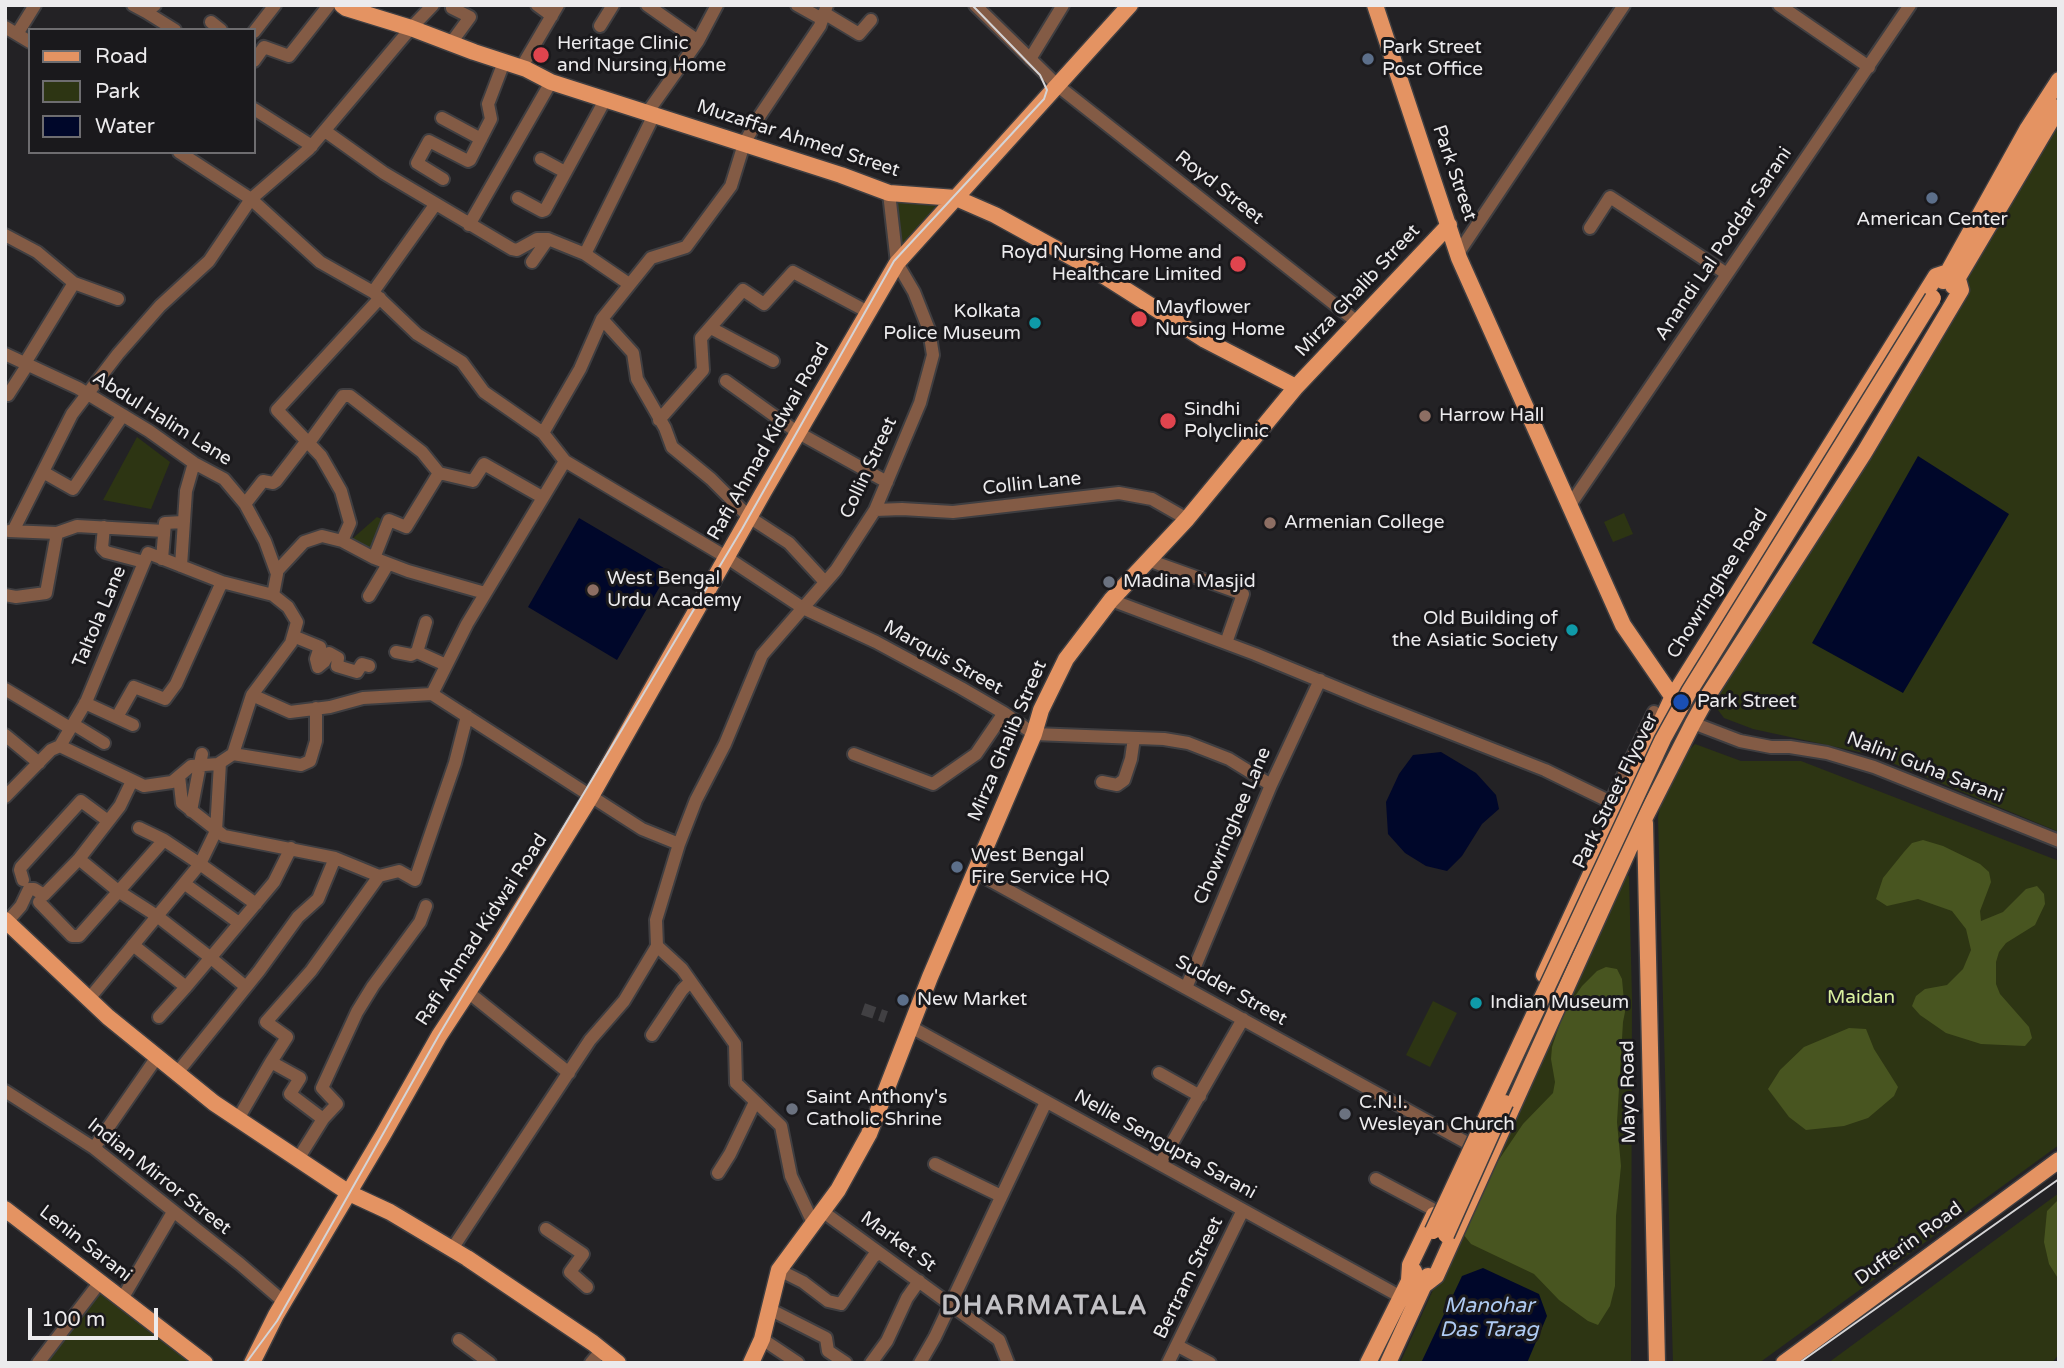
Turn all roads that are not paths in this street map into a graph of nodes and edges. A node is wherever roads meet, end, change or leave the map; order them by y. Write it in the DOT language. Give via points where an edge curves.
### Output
graph roads {
  1 [pos="36,5"];
  2 [pos="133,5"];
  3 [pos="275,5"];
  4 [pos="329,5"];
  5 [pos="342,5"];
  6 [pos="433,5"];
  7 [pos="537,5"];
  8 [pos="612,5"];
  9 [pos="648,5"];
  10 [pos="717,5"];
  11 [pos="797,5"];
  12 [pos="975,5"];
  13 [pos="1063,5"];
  14 [pos="1375,5"];
  15 [pos="1623,5"];
  16 [pos="1779,5"];
  17 [pos="1910,5"];
  18 [pos="150,8"];
  19 [pos="452,8"];
  20 [pos="1122,8"];
  21 [pos="555,11"];
  22 [pos="824,13"];
  23 [pos="871,20"];
  24 [pos="600,26"];
  25 [pos="173,28"];
  26 [pos="411,28"];
  27 [pos="256,29"];
  28 [pos="11,30"];
  29 [pos="28,41"];
  30 [pos="698,41"];
  31 [pos="451,43"];
  32 [pos="256,58"];
  33 [pos="1030,60"];
  34 [pos="504,62"];
  35 [pos="1869,67"];
  36 [pos="521,68"];
  37 [pos="2059,80"];
  38 [pos="551,82"];
  39 [pos="1058,86"];
  40 [pos="605,100"];
  41 [pos="2059,107"];
  42 [pos="256,110"];
  43 [pos="651,114"];
  44 [pos="442,118"];
  45 [pos="324,131"];
  46 [pos="481,139"];
  47 [pos="744,144"];
  48 [pos="312,146"];
  49 [pos="184,154"];
  50 [pos="541,159"];
  51 [pos="565,172"];
  52 [pos="443,178"];
  53 [pos="889,193"];
  54 [pos="518,198"];
  55 [pos="957,198"];
  56 [pos="251,199"];
  57 [pos="435,205"];
  58 [pos="468,225"];
  59 [pos="1449,225"];
  60 [pos="1590,229"];
  61 [pos="5,234"];
  62 [pos="548,239"];
  63 [pos="1459,252"];
  64 [pos="585,254"];
  65 [pos="532,262"];
  66 [pos="897,263"];
  67 [pos="1727,274"];
  68 [pos="1953,276"];
  69 [pos="74,283"];
  70 [pos="629,284"];
  71 [pos="376,295"];
  72 [pos="118,299"];
  73 [pos="868,312"];
  74 [pos="602,319"];
  75 [pos="1357,321"];
  76 [pos="710,328"];
  77 [pos="5,354"];
  78 [pos="773,361"];
  79 [pos="27,364"];
  80 [pos="726,381"];
  81 [pos="1296,387"];
  82 [pos="5,393"];
  83 [pos="88,394"];
  84 [pos="123,415"];
  85 [pos="659,419"];
  86 [pos="797,432"];
  87 [pos="543,433"];
  88 [pos="307,443"];
  89 [pos="565,461"];
  90 [pos="194,463"];
  91 [pos="43,472"];
  92 [pos="439,473"];
  93 [pos="887,482"];
  94 [pos="542,497"];
  95 [pos="245,504"];
  96 [pos="1570,505"];
  97 [pos="1791,506"];
  98 [pos="875,510"];
  99 [pos="750,517"];
  100 [pos="1187,519"];
  101 [pos="183,522"];
  102 [pos="1817,525"];
  103 [pos="104,527"];
  104 [pos="9,531"];
  105 [pos="164,531"];
  106 [pos="57,533"];
  107 [pos="342,541"];
  108 [pos="374,558"];
  109 [pos="728,558"];
  110 [pos="162,559"];
  111 [pos="1148,560"];
  112 [pos="144,562"];
  113 [pos="388,564"];
  114 [pos="181,566"];
  115 [pos="276,572"];
  116 [pos="222,582"];
  117 [pos="825,582"];
  118 [pos="485,593"];
  119 [pos="5,595"];
  120 [pos="273,595"];
  121 [pos="369,596"];
  122 [pos="1111,600"];
  123 [pos="803,608"];
  124 [pos="426,622"];
  125 [pos="293,636"];
  126 [pos="1226,643"];
  127 [pos="396,652"];
  128 [pos="417,652"];
  129 [pos="446,665"];
  130 [pos="369,666"];
  131 [pos="1320,680"];
  132 [pos="5,689"];
  133 [pos="432,694"];
  134 [pos="252,695"];
  135 [pos="1672,698"];
  136 [pos="85,703"];
  137 [pos="316,708"];
  138 [pos="1654,712"];
  139 [pos="1004,713"];
  140 [pos="467,716"];
  141 [pos="117,717"];
  142 [pos="1693,723"];
  143 [pos="133,725"];
  144 [pos="72,726"];
  145 [pos="1034,734"];
  146 [pos="5,735"];
  147 [pos="1134,738"];
  148 [pos="103,743"];
  149 [pos="60,746"];
  150 [pos="233,754"];
  151 [pos="854,754"];
  152 [pos="200,760"];
  153 [pos="38,763"];
  154 [pos="220,763"];
  155 [pos="179,776"];
  156 [pos="132,781"];
  157 [pos="1102,782"];
  158 [pos="1271,785"];
  159 [pos="5,797"];
  160 [pos="590,798"];
  161 [pos="1616,803"];
  162 [pos="191,810"];
  163 [pos="1644,820"];
  164 [pos="108,821"];
  165 [pos="139,828"];
  166 [pos="216,831"];
  167 [pos="164,840"];
  168 [pos="2059,841"];
  169 [pos="679,844"];
  170 [pos="291,848"];
  171 [pos="334,858"];
  172 [pos="79,859"];
  173 [pos="200,864"];
  174 [pos="975,872"];
  175 [pos="379,876"];
  176 [pos="23,880"];
  177 [pos="185,884"];
  178 [pos="118,891"];
  179 [pos="39,902"];
  180 [pos="256,904"];
  181 [pos="426,906"];
  182 [pos="157,916"];
  183 [pos="6,921"];
  184 [pos="239,923"];
  185 [pos="133,945"];
  186 [pos="657,946"];
  187 [pos="211,958"];
  188 [pos="690,982"];
  189 [pos="186,987"];
  190 [pos="246,987"];
  191 [pos="1185,988"];
  192 [pos="468,992"];
  193 [pos="88,1000"];
  194 [pos="159,1017"];
  195 [pos="1243,1019"];
  196 [pos="911,1027"];
  197 [pos="652,1035"];
  198 [pos="157,1057"];
  199 [pos="271,1062"];
  200 [pos="177,1073"];
  201 [pos="569,1073"];
  202 [pos="1159,1073"];
  203 [pos="5,1091"];
  204 [pos="1200,1096"];
  205 [pos="755,1102"];
  206 [pos="1046,1102"];
  207 [pos="237,1119"];
  208 [pos="323,1119"];
  209 [pos="1469,1144"];
  210 [pos="94,1148"];
  211 [pos="298,1159"];
  212 [pos="2059,1160"];
  213 [pos="935,1164"];
  214 [pos="1160,1164"];
  215 [pos="718,1173"];
  216 [pos="1376,1179"];
  217 [pos="349,1193"];
  218 [pos="1002,1196"];
  219 [pos="5,1209"];
  220 [pos="1243,1210"];
  221 [pos="1436,1211"];
  222 [pos="173,1212"];
  223 [pos="817,1217"];
  224 [pos="546,1229"];
  225 [pos="452,1249"];
  226 [pos="880,1253"];
  227 [pos="779,1270"];
  228 [pos="919,1281"];
  229 [pos="100,1282"];
  230 [pos="1416,1283"];
  231 [pos="587,1287"];
  232 [pos="1401,1297"];
  233 [pos="122,1299"];
  234 [pos="284,1302"];
  235 [pos="950,1304"];
  236 [pos="769,1310"];
  237 [pos="1654,1331"];
  238 [pos="762,1339"];
  239 [pos="459,1340"];
  240 [pos="1178,1346"];
  241 [pos="602,1350"];
  242 [pos="38,1363"];
  243 [pos="205,1363"];
  244 [pos="252,1363"];
  245 [pos="490,1363"];
  246 [pos="591,1363"];
  247 [pos="618,1363"];
  248 [pos="751,1363"];
  249 [pos="798,1363"];
  250 [pos="846,1363"];
  251 [pos="871,1363"];
  252 [pos="920,1363"];
  253 [pos="1008,1363"];
  254 [pos="1168,1363"];
  255 [pos="1210,1363"];
  256 [pos="1368,1363"];
  257 [pos="1388,1363"];
  258 [pos="1651,1363"];
  259 [pos="1657,1363"];
  260 [pos="1784,1363"];
  1 -- 28 [label="street"];
  2 -- 18 [label="street"];
  3 -- 27 [label="street"];
  4 -- 32 [label="street" via="289,56 264,47"];
  5 -- 26 [label="main road, Muzaffar Ahmed Street"];
  6 -- 26 [label="street"];
  7 -- 21 [label="street"];
  8 -- 24 [label="street"];
  9 -- 30 [label="street"];
  10 -- 30 [label="street"];
  11 -- 22 [label="street"];
  12 -- 33 [label="street, Royd Street"];
  13 -- 33 [label="street"];
  14 -- 59 [label="main road, Park Street"];
  15 -- 63 [label="street"];
  16 -- 35 [label="street"];
  17 -- 35 [label="street, Anandi Lal Poddar Sarani"];
  18 -- 25 [label="street"];
  19 -- 31 [label="street" via="470,18"];
  20 -- 39 [label="main road, Rafi Ahmad Kidwai Road"];
  21 -- 36 [label="street"];
  22 -- 23 [label="street" via="859,34"];
  22 -- 47 [label="street"];
  26 -- 31 [label="main road, Muzaffar Ahmed Street"];
  26 -- 45 [label="street"];
  28 -- 29 [label="street"];
  30 -- 43 [label="street"];
  31 -- 34 [label="main road, Muzaffar Ahmed Street"];
  33 -- 39 [label="street, Royd Street"];
  34 -- 36 [label="main road, Muzaffar Ahmed Street"];
  34 -- 46 [label="street" via="488,105 491,119"];
  35 -- 67 [label="street, Anandi Lal Poddar Sarani"];
  36 -- 38 [label="main road, Muzaffar Ahmed Street"];
  37 -- 68 [label="main road, Chowringhee Road" via="2028,128"];
  38 -- 40 [label="main road, Muzaffar Ahmed Street"];
  38 -- 58 [label="street"];
  39 -- 55 [label="main road, Rafi Ahmad Kidwai Road"];
  39 -- 75 [label="street, Royd Street"];
  40 -- 43 [label="main road, Muzaffar Ahmed Street"];
  40 -- 51 [label="street"];
  41 -- 68 [label="main road, Chowringhee Road"];
  42 -- 48 [label="street"];
  43 -- 47 [label="main road, Muzaffar Ahmed Street"];
  43 -- 64 [label="street"];
  44 -- 46 [label="street"];
  45 -- 48 [label="street"];
  45 -- 57 [label="street"];
  46 -- 52 [label="street" via="468,161 429,141 417,163"];
  47 -- 53 [label="main road, Muzaffar Ahmed Street"];
  47 -- 70 [label="street" via="731,186 686,247 651,258"];
  48 -- 56 [label="street"];
  49 -- 56 [label="street"];
  50 -- 51 [label="street"];
  51 -- 54 [label="street" via="544,211"];
  53 -- 55 [label="main road, Muzaffar Ahmed Street"];
  53 -- 66 [label="street, Collin Street"];
  55 -- 66 [label="main road, Rafi Ahmad Kidwai Road"];
  55 -- 81 [label="main road, Muzaffar Ahmed Street" via="1007,221 1205,340"];
  56 -- 71 [label="street" via="320,262"];
  56 -- 83 [label="street" via="209,261 160,306"];
  57 -- 58 [label="street"];
  57 -- 71 [label="street"];
  58 -- 62 [label="street" via="517,250 537,239"];
  59 -- 63 [label="main road, Park Street"];
  59 -- 75 [label="main road, Mirza Ghalib Street"];
  60 -- 67 [label="street" via="1610,197"];
  61 -- 69 [label="street" via="37,252"];
  62 -- 64 [label="street"];
  62 -- 65 [label="street"];
  63 -- 96 [label="main road, Park Street"];
  64 -- 70 [label="street"];
  66 -- 73 [label="main road, Rafi Ahmad Kidwai Road"];
  66 -- 93 [label="street, Collin Street" via="929,330 933,355 920,403"];
  67 -- 96 [label="street, Anandi Lal Poddar Sarani"];
  68 -- 97 [label="main road, Chowringhee Road" via="1936,276"];
  68 -- 102 [label="main road, Chowringhee Road" via="1961,290"];
  68 -- 230 [label="main road, Park Street Flyover, bridge" via="1671,743"];
  69 -- 72 [label="street"];
  69 -- 79 [label="street"];
  70 -- 74 [label="street"];
  71 -- 87 [label="street" via="417,334 462,362 484,392"];
  71 -- 88 [label="street" via="277,410"];
  73 -- 76 [label="street" via="793,272 764,304 743,290"];
  73 -- 86 [label="main road, Rafi Ahmad Kidwai Road"];
  74 -- 85 [label="street" via="633,353 637,379"];
  74 -- 87 [label="street"];
  75 -- 81 [label="main road, Mirza Ghalib Street"];
  76 -- 78 [label="street"];
  76 -- 85 [label="street" via="701,338 703,370"];
  77 -- 79 [label="street, Abdul Halim Lane"];
  79 -- 82 [label="street" via="8,395"];
  79 -- 83 [label="street, Abdul Halim Lane"];
  80 -- 86 [label="street"];
  81 -- 100 [label="main road, Mirza Ghalib Street"];
  83 -- 84 [label="street, Abdul Halim Lane"];
  83 -- 91 [label="street" via="72,414"];
  84 -- 90 [label="street, Abdul Halim Lane"];
  84 -- 91 [label="street" via="73,489"];
  85 -- 99 [label="street" via="672,447"];
  86 -- 93 [label="street"];
  86 -- 99 [label="main road, Rafi Ahmad Kidwai Road"];
  87 -- 89 [label="street"];
  88 -- 92 [label="street" via="343,396 351,396 422,452"];
  88 -- 95 [label="street" via="276,481 263,481"];
  88 -- 107 [label="street" via="321,456 341,491 350,523"];
  89 -- 94 [label="street"];
  89 -- 109 [label="street, Marquis Street"];
  90 -- 95 [label="street, Abdul Halim Lane" via="224,479"];
  90 -- 101 [label="street"];
  91 -- 104 [label="street"];
  92 -- 94 [label="street" via="472,481 484,464"];
  92 -- 108 [label="street" via="406,527 389,520"];
  93 -- 98 [label="street, Collin Street"];
  94 -- 118 [label="street"];
  95 -- 115 [label="street, Abdul Halim Lane"];
  96 -- 135 [label="main road, Park Street" via="1623,625"];
  97 -- 102 [label="main road" via="1798,523"];
  97 -- 135 [label="main road, Chowringhee Road"];
  98 -- 100 [label="street, Collin Lane" via="953,512 1119,493 1153,499"];
  98 -- 117 [label="street, Collin Street"];
  99 -- 109 [label="main road, Rafi Ahmad Kidwai Road"];
  99 -- 117 [label="street" via="789,543"];
  100 -- 111 [label="main road, Mirza Ghalib Street"];
  101 -- 105 [label="street" via="165,523"];
  101 -- 114 [label="street"];
  102 -- 142 [label="main road, Chowringhee Road"];
  103 -- 105 [label="street"];
  103 -- 106 [label="street" via="77,526"];
  103 -- 112 [label="street" via="102,548 106,552"];
  104 -- 106 [label="street"];
  105 -- 110 [label="street"];
  106 -- 119 [label="street" via="46,593"];
  107 -- 108 [label="street"];
  107 -- 115 [label="street" via="322,536 304,542"];
  108 -- 113 [label="street"];
  109 -- 123 [label="street, Marquis Street"];
  109 -- 160 [label="main road, Rafi Ahmad Kidwai Road"];
  110 -- 112 [label="street, Taltola Lane" via="148,553"];
  110 -- 114 [label="street, Taltola Lane"];
  111 -- 122 [label="main road, Mirza Ghalib Street"];
  111 -- 126 [label="street" via="1242,594"];
  112 -- 136 [label="street, Taltola Lane"];
  113 -- 118 [label="street"];
  113 -- 121 [label="street"];
  114 -- 116 [label="street, Taltola Lane"];
  115 -- 120 [label="street, Abdul Halim Lane"];
  116 -- 120 [label="street, Taltola Lane"];
  116 -- 141 [label="street" via="165,699 134,687"];
  117 -- 123 [label="street, Collin Street"];
  118 -- 129 [label="street"];
  120 -- 125 [label="street" via="297,622"];
  122 -- 126 [label="street"];
  122 -- 145 [label="main road, Mirza Ghalib Street" via="1066,659"];
  123 -- 139 [label="street, Marquis Street" via="876,642"];
  123 -- 169 [label="street, Collin Street" via="762,655"];
  124 -- 128 [label="street"];
  125 -- 130 [label="street" via="320,647 318,667 328,653 338,658 337,666 357,672 362,664"];
  125 -- 134 [label="street"];
  126 -- 131 [label="street"];
  127 -- 128 [label="street"];
  128 -- 129 [label="street"];
  129 -- 133 [label="street"];
  131 -- 158 [label="street, Chowringhee Lane"];
  131 -- 161 [label="street"];
  132 -- 144 [label="street"];
  133 -- 137 [label="street" via="363,698"];
  133 -- 140 [label="street"];
  134 -- 137 [label="street" via="290,712"];
  134 -- 150 [label="street"];
  135 -- 142 [label="main road, Park Street"];
  135 -- 161 [label="main road, Chowringhee Road"];
  136 -- 141 [label="street"];
  136 -- 144 [label="street, Taltola Lane"];
  137 -- 150 [label="street" via="316,741 310,761 301,765"];
  138 -- 161 [label="street"];
  139 -- 145 [label="street, Marquis Street"];
  139 -- 151 [label="street" via="976,754 933,785"];
  140 -- 160 [label="street"];
  140 -- 175 [label="street" via="415,880 399,871"];
  141 -- 143 [label="street"];
  142 -- 163 [label="main road, Chowringhee Road"];
  142 -- 168 [label="street, Nalini Guha Sarani" via="1740,741 1827,752 1874,766"];
  144 -- 148 [label="street"];
  144 -- 149 [label="street, Taltola Lane"];
  145 -- 147 [label="street"];
  145 -- 174 [label="main road, Mirza Ghalib Street"];
  146 -- 153 [label="street"];
  147 -- 157 [label="street" via="1124,780 1117,785"];
  147 -- 158 [label="street" via="1165,739 1211,751"];
  149 -- 153 [label="street, Taltola Lane"];
  149 -- 156 [label="street"];
  150 -- 154 [label="street"];
  152 -- 154 [label="street"];
  152 -- 155 [label="street"];
  152 -- 162 [label="street"];
  153 -- 159 [label="street, Taltola Lane"];
  154 -- 166 [label="street"];
  155 -- 156 [label="street" via="172,782 144,786"];
  155 -- 162 [label="street" via="182,803"];
  156 -- 164 [label="street"];
  158 -- 191 [label="street, Chowringhee Lane"];
  160 -- 169 [label="street" via="642,829"];
  160 -- 192 [label="main road, Rafi Ahmad Kidwai Road"];
  161 -- 163 [label="street"];
  161 -- 209 [label="main road, Chowringhee Road"];
  162 -- 166 [label="street"];
  163 -- 230 [label="main road, Chowringhee Road" via="1436,1276"];
  163 -- 237 [label="main road, Mayo Road"];
  164 -- 172 [label="street"];
  164 -- 176 [label="street" via="81,801 21,867"];
  165 -- 167 [label="street"];
  166 -- 170 [label="street"];
  166 -- 173 [label="street"];
  167 -- 173 [label="street"];
  167 -- 178 [label="street"];
  169 -- 186 [label="street, Collin Street" via="656,920"];
  170 -- 171 [label="street"];
  170 -- 180 [label="street" via="274,882"];
  171 -- 175 [label="street"];
  171 -- 190 [label="street" via="318,899 298,917"];
  172 -- 178 [label="street"];
  172 -- 183 [label="street" via="44,895 29,889"];
  173 -- 177 [label="street"];
  173 -- 180 [label="street"];
  174 -- 191 [label="street, Sudder Street"];
  174 -- 196 [label="main road, Mirza Ghalib Street"];
  175 -- 199 [label="street" via="311,971 266,1022 288,1037"];
  177 -- 182 [label="street"];
  177 -- 184 [label="street"];
  178 -- 179 [label="street" via="79,936 72,936"];
  178 -- 182 [label="street"];
  180 -- 184 [label="street"];
  181 -- 208 [label="street" via="420,922 357,1012 322,1088 337,1104"];
  182 -- 185 [label="street"];
  182 -- 187 [label="street"];
  183 -- 193 [label="main road"];
  184 -- 187 [label="street"];
  185 -- 189 [label="street"];
  185 -- 193 [label="street"];
  186 -- 188 [label="street"];
  186 -- 201 [label="street" via="624,1000"];
  187 -- 189 [label="street"];
  187 -- 190 [label="street"];
  188 -- 197 [label="street"];
  188 -- 205 [label="street" via="735,1044 736,1083"];
  189 -- 194 [label="street"];
  190 -- 200 [label="street"];
  191 -- 195 [label="street, Sudder Street"];
  192 -- 201 [label="street"];
  192 -- 217 [label="main road, Rafi Ahmad Kidwai Road"];
  193 -- 198 [label="main road"];
  195 -- 204 [label="street"];
  195 -- 209 [label="street, Sudder Street"];
  196 -- 206 [label="street, Nellie Sengupta Sarani"];
  196 -- 223 [label="main road, Mirza Ghalib Street" via="869,1133 838,1190"];
  198 -- 200 [label="main road"];
  198 -- 210 [label="street"];
  199 -- 207 [label="street"];
  199 -- 208 [label="street" via="300,1078 290,1094"];
  200 -- 207 [label="main road"];
  201 -- 225 [label="street"];
  202 -- 204 [label="street"];
  203 -- 210 [label="street, Indian Mirror Street"];
  204 -- 214 [label="street"];
  205 -- 215 [label="street"];
  205 -- 223 [label="street" via="781,1126 792,1176"];
  206 -- 214 [label="street, Nellie Sengupta Sarani"];
  206 -- 218 [label="street"];
  207 -- 211 [label="main road"];
  208 -- 211 [label="street"];
  209 -- 221 [label="main road, Chowringhee Road"];
  210 -- 222 [label="street, Indian Mirror Street"];
  211 -- 217 [label="main road"];
  212 -- 260 [label="main road, Dufferin Road"];
  213 -- 218 [label="street"];
  214 -- 220 [label="street, Nellie Sengupta Sarani"];
  216 -- 221 [label="street"];
  217 -- 225 [label="main road"];
  217 -- 234 [label="main road, Rafi Ahmad Kidwai Road"];
  218 -- 235 [label="street"];
  219 -- 229 [label="main road, Lenin Sarani"];
  220 -- 232 [label="street, Nellie Sengupta Sarani"];
  220 -- 240 [label="street, Bertram Street"];
  221 -- 230 [label="main road, Chowringhee Road" via="1410,1265"];
  222 -- 233 [label="street"];
  222 -- 234 [label="street, Indian Mirror Street"];
  223 -- 226 [label="street, Market St"];
  223 -- 227 [label="main road, Mirza Ghalib Street"];
  224 -- 231 [label="street" via="583,1254 570,1272"];
  225 -- 241 [label="main road"];
  226 -- 227 [label="street" via="841,1304 828,1301"];
  226 -- 228 [label="street, Market St"];
  227 -- 236 [label="main road, Mirza Ghalib Street"];
  228 -- 235 [label="street, Market St"];
  228 -- 251 [label="street"];
  229 -- 233 [label="main road, Lenin Sarani"];
  229 -- 242 [label="street"];
  230 -- 232 [label="main road"];
  230 -- 257 [label="main road"];
  232 -- 256 [label="main road"];
  233 -- 243 [label="main road, Lenin Sarani"];
  234 -- 244 [label="main road, Rafi Ahmad Kidwai Road"];
  235 -- 252 [label="street"];
  235 -- 253 [label="street, Market St" via="999,1340"];
  236 -- 238 [label="main road, Mirza Ghalib Street"];
  236 -- 250 [label="street" via="826,1338 828,1351"];
  237 -- 258 [label="main road"];
  237 -- 259 [label="main road, Mayo Road"];
  238 -- 248 [label="main road, Mirza Ghalib Street"];
  238 -- 249 [label="street"];
  239 -- 245 [label="street"];
  240 -- 254 [label="street, Bertram Street"];
  240 -- 255 [label="street"];
  241 -- 246 [label="street"];
  241 -- 247 [label="main road"];
}
